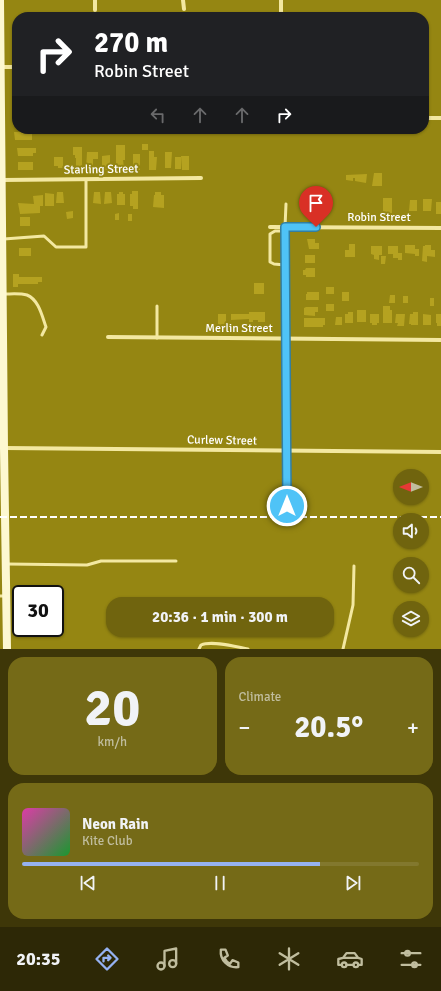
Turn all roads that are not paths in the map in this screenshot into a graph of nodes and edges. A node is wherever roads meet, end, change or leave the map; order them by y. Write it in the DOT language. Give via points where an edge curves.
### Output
graph roads {
  1 [pos="0,0"];
  2 [pos="95,0"];
  3 [pos="183,0"];
  4 [pos="281,0"];
  5 [pos="184,9"];
  6 [pos="95,10"];
  7 [pos="281,12"];
  8 [pos="0,16"];
  9 [pos="1,67"];
  10 [pos="12,67"];
  11 [pos="429,118"];
  12 [pos="441,118"];
  13 [pos="1,128"];
  14 [pos="201,178"];
  15 [pos="2,180"];
  16 [pos="86,180"];
  17 [pos="286,204"];
  18 [pos="270,227"];
  19 [pos="441,228"];
  20 [pos="285,229"];
  21 [pos="1,239"];
  22 [pos="285,265"];
  23 [pos="2,293"];
  24 [pos="157,306"];
  25 [pos="1,335"];
  26 [pos="42,335"];
  27 [pos="108,337"];
  28 [pos="156,338"];
  29 [pos="286,339"];
  30 [pos="441,340"];
  31 [pos="4,448"];
  32 [pos="287,451"];
  33 [pos="441,452"];
  34 [pos="287,506"];
  35 [pos="3,545"];
  36 [pos="176,561"];
  37 [pos="6,564"];
  38 [pos="354,566"];
  39 [pos="3,584"];
  40 [pos="3,596"];
  41 [pos="7,649"];
  42 [pos="200,649"];
  43 [pos="248,649"];
  44 [pos="343,649"];
  1 -- 8 [label="main road"];
  2 -- 6 [label="street"];
  3 -- 5 [label="street"];
  4 -- 7 [label="street"];
  8 -- 9 [label="main road"];
  9 -- 10 [label="street"];
  9 -- 13 [label="main road"];
  11 -- 12 [label="street"];
  13 -- 15 [label="main road"];
  14 -- 16 [label="street, Starling Street"];
  15 -- 16 [label="street, Starling Street"];
  15 -- 21 [label="main road"];
  16 -- 21 [label="lane" via="86,247 56,247 44,236"];
  17 -- 20 [label="lane"];
  18 -- 20 [label="street, Robin Street"];
  19 -- 20 [label="street, Robin Street"];
  20 -- 22 [label="street"];
  20 -- 22 [label="lane" via="270,234 269,257 270,262 274,264"];
  21 -- 23 [label="main road"];
  22 -- 29 [label="street"];
  23 -- 25 [label="main road"];
  23 -- 26 [label="lane" via="27,295 35,301 46,327"];
  24 -- 28 [label="lane"];
  25 -- 31 [label="main road"];
  27 -- 28 [label="street, Merlin Street"];
  28 -- 29 [label="street, Merlin Street"];
  29 -- 30 [label="street, Merlin Street"];
  29 -- 32 [label="street"];
  31 -- 32 [label="street, Curlew Street"];
  31 -- 35 [label="main road"];
  32 -- 33 [label="street, Curlew Street"];
  32 -- 34 [label="street"];
  35 -- 37 [label="main road"];
  36 -- 37 [label="lane" via="101,561 87,565"];
  37 -- 39 [label="main road"];
  38 -- 44 [label="lane" via="353,605"];
  39 -- 40 [label="main road"];
  40 -- 41 [label="main road"];
  42 -- 43 [label="lane" via="204,643"];
}
